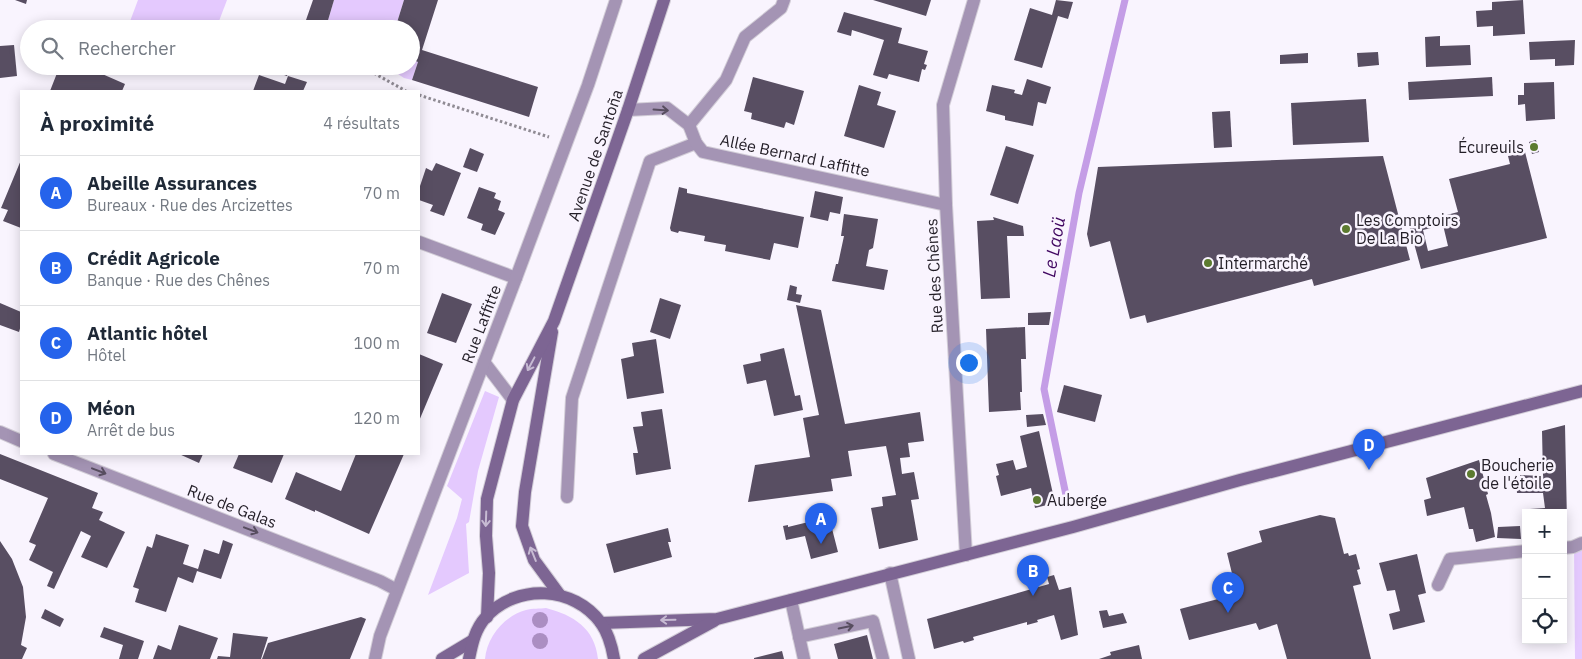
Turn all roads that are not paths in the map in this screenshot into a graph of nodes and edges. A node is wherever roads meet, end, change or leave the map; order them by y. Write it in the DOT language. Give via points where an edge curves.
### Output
graph roads {
  1 [pos="616,0"];
  2 [pos="664,0"];
  3 [pos="784,0"];
  4 [pos="974,0"];
  5 [pos="628,110"];
  6 [pos="689,125"];
  7 [pos="696,143"];
  8 [pos="946,205"];
  9 [pos="420,242"];
  10 [pos="516,278"];
  11 [pos="554,321"];
  12 [pos="484,362"];
  13 [pos="1582,392"];
  14 [pos="513,400"];
  15 [pos="0,432"];
  16 [pos="20,441"];
  17 [pos="57,455"];
  18 [pos="567,498"];
  19 [pos="1582,543"];
  20 [pos="1567,548"];
  21 [pos="1522,551"];
  22 [pos="966,555"];
  23 [pos="890,573"];
  24 [pos="1438,585"];
  25 [pos="397,590"];
  26 [pos="559,594"];
  27 [pos="791,600"];
  28 [pos="487,616"];
  29 [pos="717,619"];
  30 [pos="601,623"];
  31 [pos="799,637"];
  32 [pos="472,641"];
  33 [pos="375,659"];
  34 [pos="442,659"];
  35 [pos="469,659"];
  36 [pos="614,659"];
  37 [pos="644,659"];
  38 [pos="804,659"];
  39 [pos="883,659"];
  40 [pos="909,659"];
  1 -- 10 [label="street, Rue Laffitte"];
  2 -- 5 [label="main road, Avenue de Santoña"];
  3 -- 6 [label="street" via="781,8 746,37 726,80"];
  4 -- 8 [label="street, Rue des Chênes" via="943,105"];
  5 -- 6 [label="street, one-way" via="667,108"];
  5 -- 11 [label="main road, Avenue de Santoña"];
  6 -- 7 [label="street, Allée Bernard Laffitte"];
  7 -- 8 [label="street, Allée Bernard Laffitte" via="703,152"];
  7 -- 18 [label="street" via="650,162 572,398"];
  8 -- 22 [label="street, Rue des Chênes"];
  9 -- 10 [label="street"];
  10 -- 12 [label="street, Rue Laffitte"];
  11 -- 14 [label="main road, Avenue de Santoña, one-way"];
  26 -- 11 [label="main road, Avenue de Santoña, one-way" via="534,560 522,526"];
  12 -- 14 [label="street"];
  12 -- 25 [label="street, Rue Laffitte"];
  13 -- 22 [label="main road"];
  14 -- 28 [label="main road, Avenue de Santoña, one-way" via="487,499"];
  15 -- 16 [label="street"];
  17 -- 25 [label="street, Rue de Galas, one-way"];
  19 -- 20 [label="street"];
  21 -- 24 [label="street" via="1450,559"];
  22 -- 23 [label="main road"];
  23 -- 27 [label="main road"];
  23 -- 40 [label="street"];
  25 -- 33 [label="street, Rue Laffitte"];
  26 -- 28 [label="main road" via="520,595"];
  26 -- 30 [label="main road" via="583,605"];
  27 -- 29 [label="main road"];
  27 -- 31 [label="street"];
  28 -- 32 [label="main road"];
  29 -- 30 [label="main road, one-way"];
  29 -- 37 [label="main road"];
  30 -- 36 [label="main road" via="610,640"];
  31 -- 38 [label="street"];
  31 -- 39 [label="street, one-way" via="874,621"];
  32 -- 34 [label="main road"];
  32 -- 35 [label="main road"];
}
